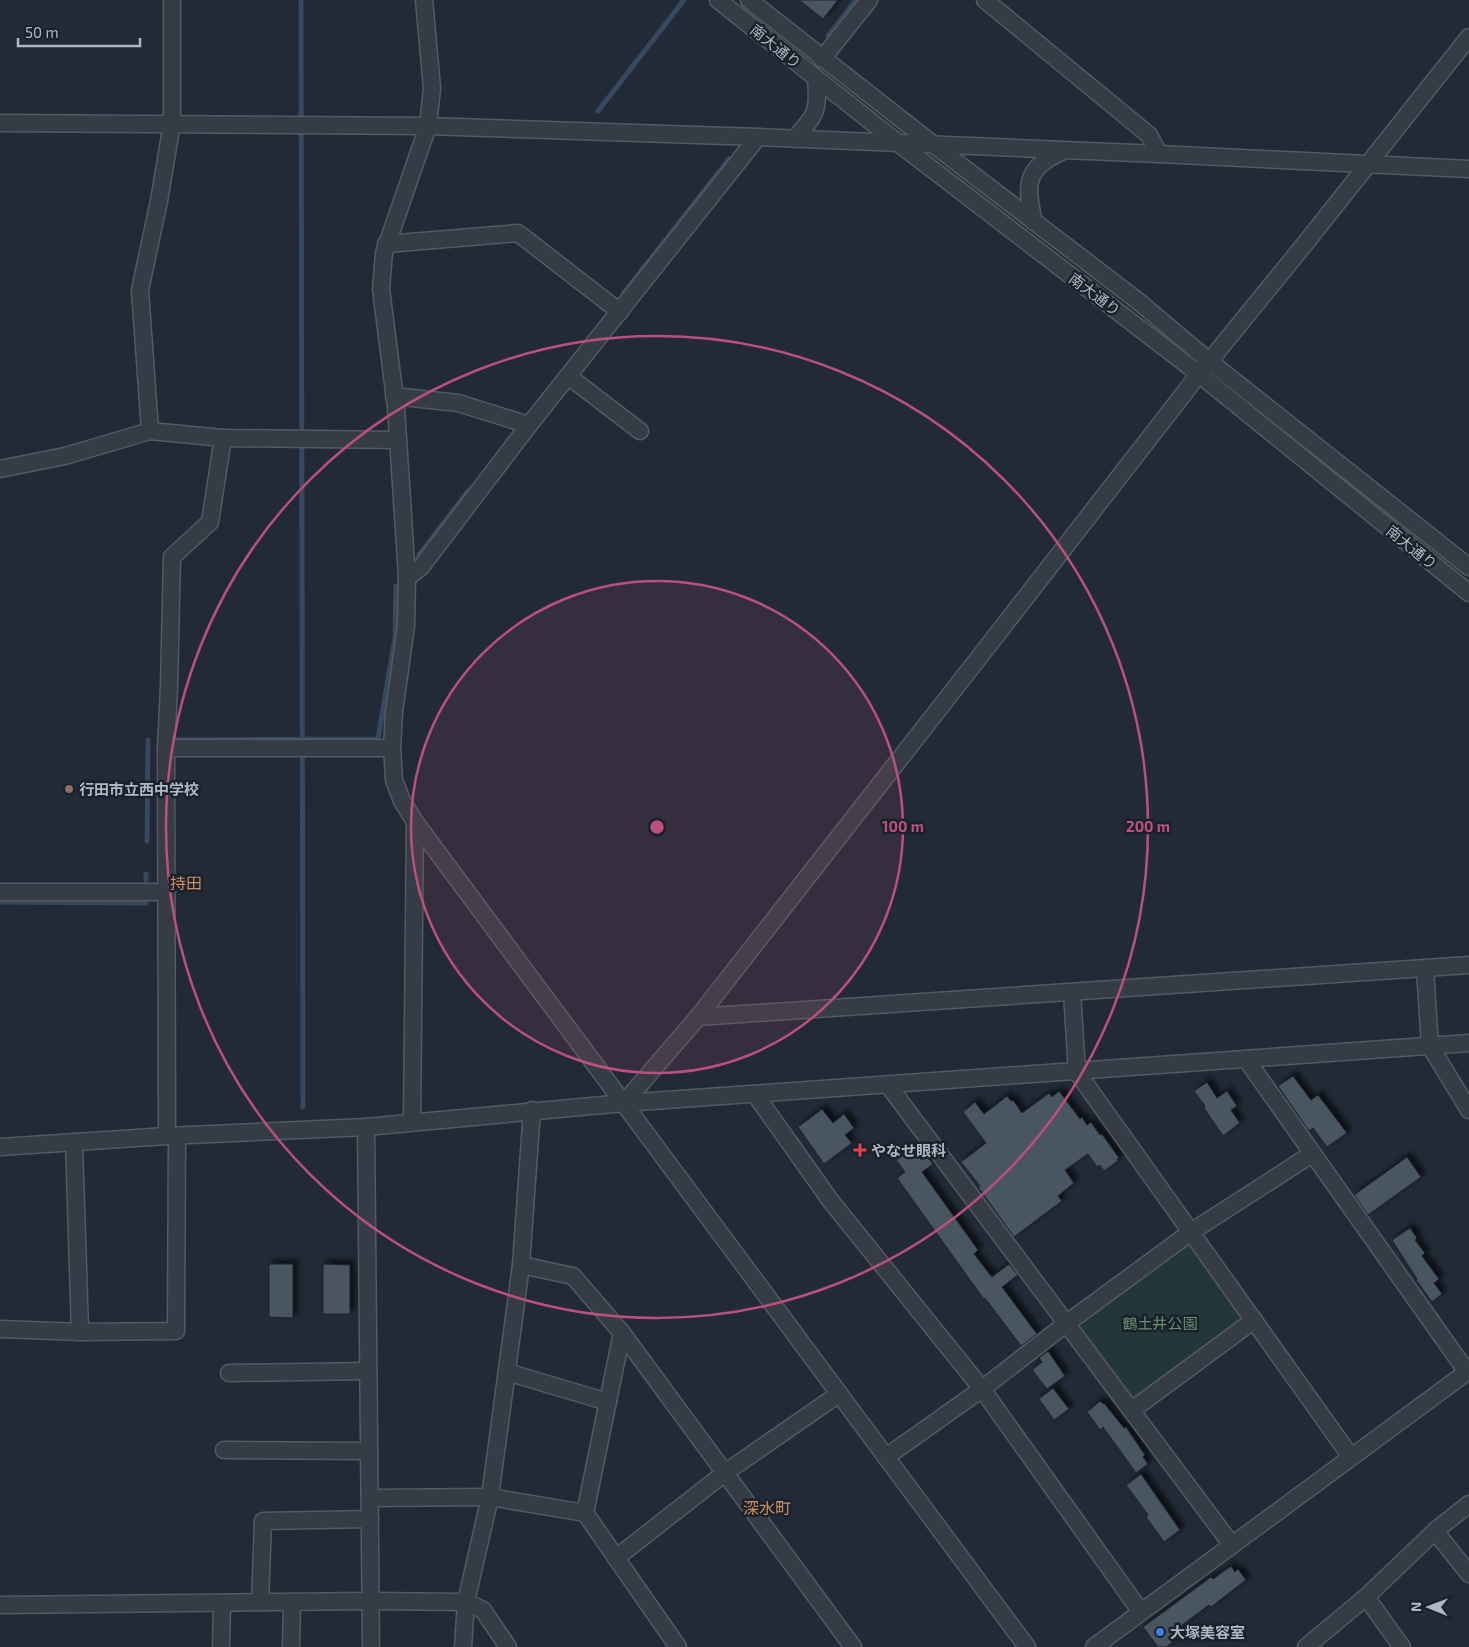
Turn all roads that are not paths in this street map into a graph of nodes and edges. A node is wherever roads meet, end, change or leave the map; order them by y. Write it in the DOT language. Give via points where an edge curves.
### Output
graph roads {
  1 [pos="172,0"];
  2 [pos="424,0"];
  3 [pos="718,0"];
  4 [pos="749,0"];
  5 [pos="869,0"];
  6 [pos="985,0"];
  7 [pos="1469,37"];
  8 [pos="822,59"];
  9 [pos="816,78"];
  10 [pos="0,123"];
  11 [pos="172,123"];
  12 [pos="428,126"];
  13 [pos="758,138"];
  14 [pos="794,139"];
  15 [pos="898,143"];
  16 [pos="934,145"];
  17 [pos="1065,150"];
  18 [pos="1159,154"];
  19 [pos="1368,164"];
  20 [pos="1469,169"];
  21 [pos="1034,222"];
  22 [pos="386,244"];
  23 [pos="620,312"];
  24 [pos="1204,367"];
  25 [pos="568,376"];
  26 [pos="394,396"];
  27 [pos="529,425"];
  28 [pos="150,431"];
  29 [pos="640,431"];
  30 [pos="223,438"];
  31 [pos="398,440"];
  32 [pos="0,468"];
  33 [pos="1469,567"];
  34 [pos="407,578"];
  35 [pos="1469,593"];
  36 [pos="166,748"];
  37 [pos="392,748"];
  38 [pos="415,822"];
  39 [pos="0,892"];
  40 [pos="167,892"];
  41 [pos="1469,965"];
  42 [pos="1424,968"];
  43 [pos="1072,992"];
  44 [pos="698,1017"];
  45 [pos="1469,1043"];
  46 [pos="1430,1046"];
  47 [pos="1246,1059"];
  48 [pos="1077,1072"];
  49 [pos="888,1085"];
  50 [pos="755,1094"];
  51 [pos="624,1103"];
  52 [pos="532,1110"];
  53 [pos="1469,1110"];
  54 [pos="412,1122"];
  55 [pos="366,1127"];
  56 [pos="172,1136"];
  57 [pos="74,1142"];
  58 [pos="0,1147"];
  59 [pos="1312,1154"];
  60 [pos="1191,1232"];
  61 [pos="521,1265"];
  62 [pos="1254,1320"];
  63 [pos="1067,1323"];
  64 [pos="0,1329"];
  65 [pos="80,1332"];
  66 [pos="622,1334"];
  67 [pos="368,1371"];
  68 [pos="507,1372"];
  69 [pos="1468,1372"];
  70 [pos="229,1373"];
  71 [pos="982,1389"];
  72 [pos="839,1394"];
  73 [pos="608,1402"];
  74 [pos="1132,1410"];
  75 [pos="224,1450"];
  76 [pos="369,1451"];
  77 [pos="886,1457"];
  78 [pos="1351,1457"];
  79 [pos="726,1472"];
  80 [pos="490,1497"];
  81 [pos="370,1498"];
  82 [pos="1469,1504"];
  83 [pos="585,1513"];
  84 [pos="370,1519"];
  85 [pos="1435,1531"];
  86 [pos="1232,1544"];
  87 [pos="616,1558"];
  88 [pos="1469,1574"];
  89 [pos="1366,1597"];
  90 [pos="370,1601"];
  91 [pos="260,1602"];
  92 [pos="292,1602"];
  93 [pos="466,1602"];
  94 [pos="222,1603"];
  95 [pos="0,1605"];
  96 [pos="1141,1612"];
  97 [pos="221,1647"];
  98 [pos="290,1647"];
  99 [pos="370,1647"];
  100 [pos="463,1647"];
  101 [pos="508,1647"];
  102 [pos="678,1647"];
  103 [pos="853,1647"];
  104 [pos="1027,1647"];
  105 [pos="1094,1647"];
  106 [pos="1306,1647"];
  107 [pos="1402,1647"];
  1 -- 11 [label="street"];
  2 -- 12 [label="street" via="432,88"];
  3 -- 9 [label="street, 南大通り"];
  4 -- 8 [label="street, 南大通り"];
  5 -- 8 [label="street"];
  6 -- 18 [label="street" via="1149,134"];
  7 -- 19 [label="street"];
  8 -- 16 [label="street, 南大通り"];
  9 -- 14 [label="street" via="817,108"];
  9 -- 15 [label="street, 南大通り"];
  10 -- 11 [label="street"];
  11 -- 12 [label="street"];
  11 -- 28 [label="street" via="140,290"];
  12 -- 13 [label="street"];
  12 -- 22 [label="street"];
  13 -- 14 [label="street"];
  13 -- 23 [label="street"];
  14 -- 15 [label="street"];
  15 -- 16 [label="street"];
  15 -- 24 [label="street, 南大通り"];
  16 -- 17 [label="street"];
  16 -- 21 [label="street, 南大通り"];
  17 -- 18 [label="street"];
  17 -- 21 [label="street" via="1046,159 1035,170 1029,186"];
  18 -- 19 [label="street"];
  19 -- 20 [label="street"];
  19 -- 24 [label="street"];
  21 -- 24 [label="street, 南大通り" via="1138,301"];
  22 -- 23 [label="street" via="518,233"];
  22 -- 26 [label="street" via="381,289"];
  23 -- 25 [label="street"];
  24 -- 33 [label="street, 南大通り"];
  24 -- 35 [label="street, 南大通り"];
  24 -- 44 [label="street"];
  25 -- 27 [label="street"];
  25 -- 29 [label="street"];
  26 -- 27 [label="street" via="458,402"];
  26 -- 31 [label="street"];
  27 -- 34 [label="street" via="421,567"];
  28 -- 30 [label="street"];
  28 -- 32 [label="street" via="65,456"];
  30 -- 31 [label="street"];
  30 -- 36 [label="street" via="210,522 172,557"];
  31 -- 34 [label="street"];
  34 -- 37 [label="street" via="406,626"];
  36 -- 37 [label="street"];
  36 -- 40 [label="street"];
  37 -- 38 [label="street" via="394,780"];
  38 -- 51 [label="street"];
  38 -- 54 [label="street"];
  39 -- 40 [label="street"];
  40 -- 56 [label="street"];
  41 -- 42 [label="street"];
  42 -- 43 [label="street"];
  42 -- 46 [label="street"];
  43 -- 44 [label="street"];
  43 -- 48 [label="street"];
  44 -- 51 [label="street"];
  45 -- 46 [label="street"];
  46 -- 47 [label="street"];
  46 -- 53 [label="street"];
  47 -- 48 [label="street"];
  47 -- 59 [label="street"];
  48 -- 49 [label="street"];
  48 -- 60 [label="street"];
  49 -- 50 [label="street"];
  49 -- 63 [label="street"];
  50 -- 51 [label="street"];
  50 -- 71 [label="street" via="830,1200"];
  51 -- 52 [label="street"];
  51 -- 72 [label="street"];
  52 -- 54 [label="street"];
  52 -- 61 [label="street"];
  54 -- 55 [label="street"];
  55 -- 56 [label="street"];
  55 -- 67 [label="street"];
  56 -- 57 [label="street"];
  56 -- 65 [label="street" via="176,1331"];
  57 -- 58 [label="street"];
  57 -- 65 [label="street"];
  59 -- 60 [label="street"];
  59 -- 69 [label="street"];
  60 -- 62 [label="street"];
  60 -- 63 [label="street"];
  61 -- 66 [label="street" via="573,1276"];
  61 -- 68 [label="street"];
  62 -- 74 [label="street"];
  62 -- 78 [label="street"];
  63 -- 71 [label="street"];
  63 -- 74 [label="street"];
  64 -- 65 [label="street"];
  66 -- 73 [label="street"];
  66 -- 79 [label="street"];
  67 -- 70 [label="street"];
  67 -- 76 [label="street"];
  68 -- 73 [label="street"];
  68 -- 80 [label="street"];
  69 -- 78 [label="street"];
  71 -- 77 [label="street"];
  71 -- 96 [label="street"];
  72 -- 77 [label="street"];
  72 -- 79 [label="street"];
  73 -- 83 [label="street"];
  74 -- 86 [label="street"];
  75 -- 76 [label="street"];
  76 -- 81 [label="street"];
  77 -- 104 [label="street"];
  78 -- 86 [label="street"];
  79 -- 87 [label="street"];
  79 -- 103 [label="street"];
  80 -- 81 [label="street"];
  80 -- 83 [label="street"];
  80 -- 93 [label="street"];
  81 -- 84 [label="street"];
  82 -- 85 [label="street"];
  83 -- 87 [label="street"];
  84 -- 90 [label="street"];
  84 -- 91 [label="street" via="263,1521"];
  85 -- 88 [label="street"];
  85 -- 89 [label="street"];
  86 -- 96 [label="street"];
  87 -- 102 [label="street"];
  89 -- 106 [label="street"];
  89 -- 107 [label="street"];
  90 -- 92 [label="street"];
  90 -- 93 [label="street"];
  90 -- 99 [label="street"];
  91 -- 92 [label="street"];
  91 -- 94 [label="street"];
  92 -- 98 [label="street"];
  93 -- 100 [label="street"];
  93 -- 101 [label="street" via="483,1610"];
  94 -- 95 [label="street"];
  94 -- 97 [label="street"];
  96 -- 105 [label="street"];
}
